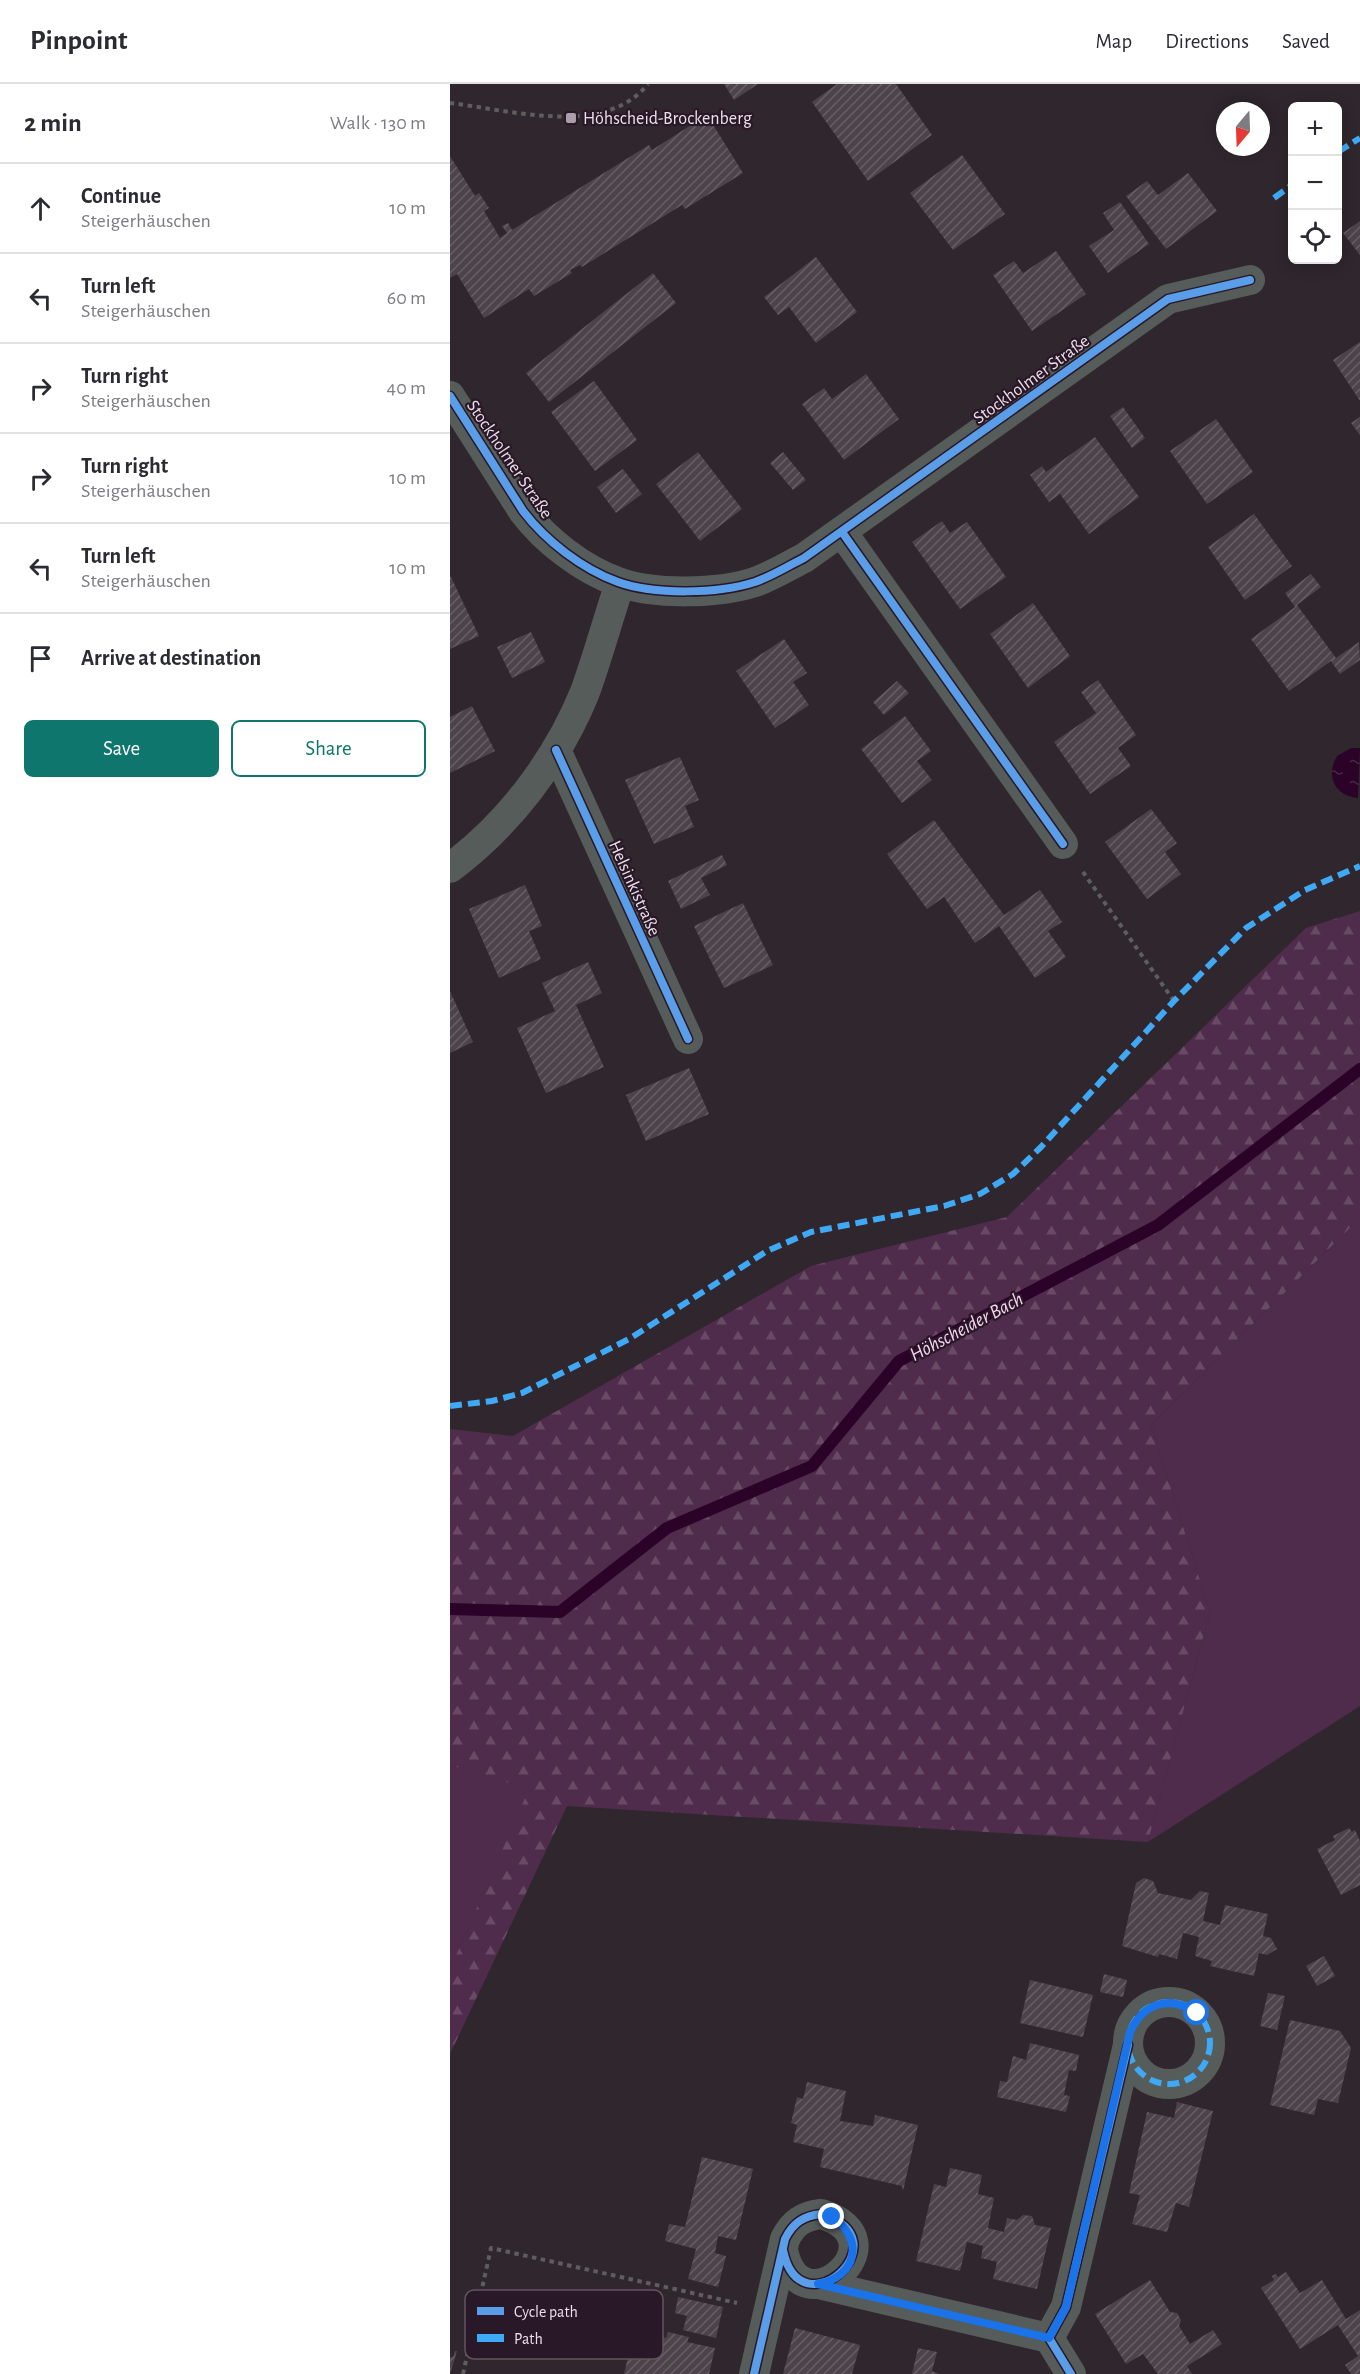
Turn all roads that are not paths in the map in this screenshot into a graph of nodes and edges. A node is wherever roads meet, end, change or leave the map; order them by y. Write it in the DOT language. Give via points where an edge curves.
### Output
graph roads {
  1 [pos="1250,280"];
  2 [pos="450,396"];
  3 [pos="842,532"];
  4 [pos="620,583"];
  5 [pos="556,750"];
  6 [pos="1063,844"];
  7 [pos="450,868"];
  8 [pos="688,1039"];
  9 [pos="1128,2045"];
  10 [pos="783,2250"];
  11 [pos="818,2284"];
  12 [pos="1049,2338"];
  13 [pos="754,2374"];
  14 [pos="1071,2374"];
  1 -- 3 [label="street, Stockholmer Straße" via="1168,299"];
  2 -- 4 [label="street, Stockholmer Straße" via="533,524 566,552"];
  3 -- 4 [label="street, Stockholmer Straße" via="804,558 741,585 676,590"];
  3 -- 6 [label="street"];
  4 -- 5 [label="street" via="585,691"];
  5 -- 7 [label="street" via="496,828"];
  5 -- 8 [label="street, Helsinkistraße"];
  9 -- 12 [label="street" via="1066,2307"];
  10 -- 11 [label="street" via="785,2261 798,2277"];
  10 -- 11 [label="street" via="790,2228 809,2216 821,2214 842,2224 853,2245 848,2267 830,2282"];
  10 -- 13 [label="street"];
  11 -- 12 [label="street"];
  12 -- 14 [label="street"];
}
